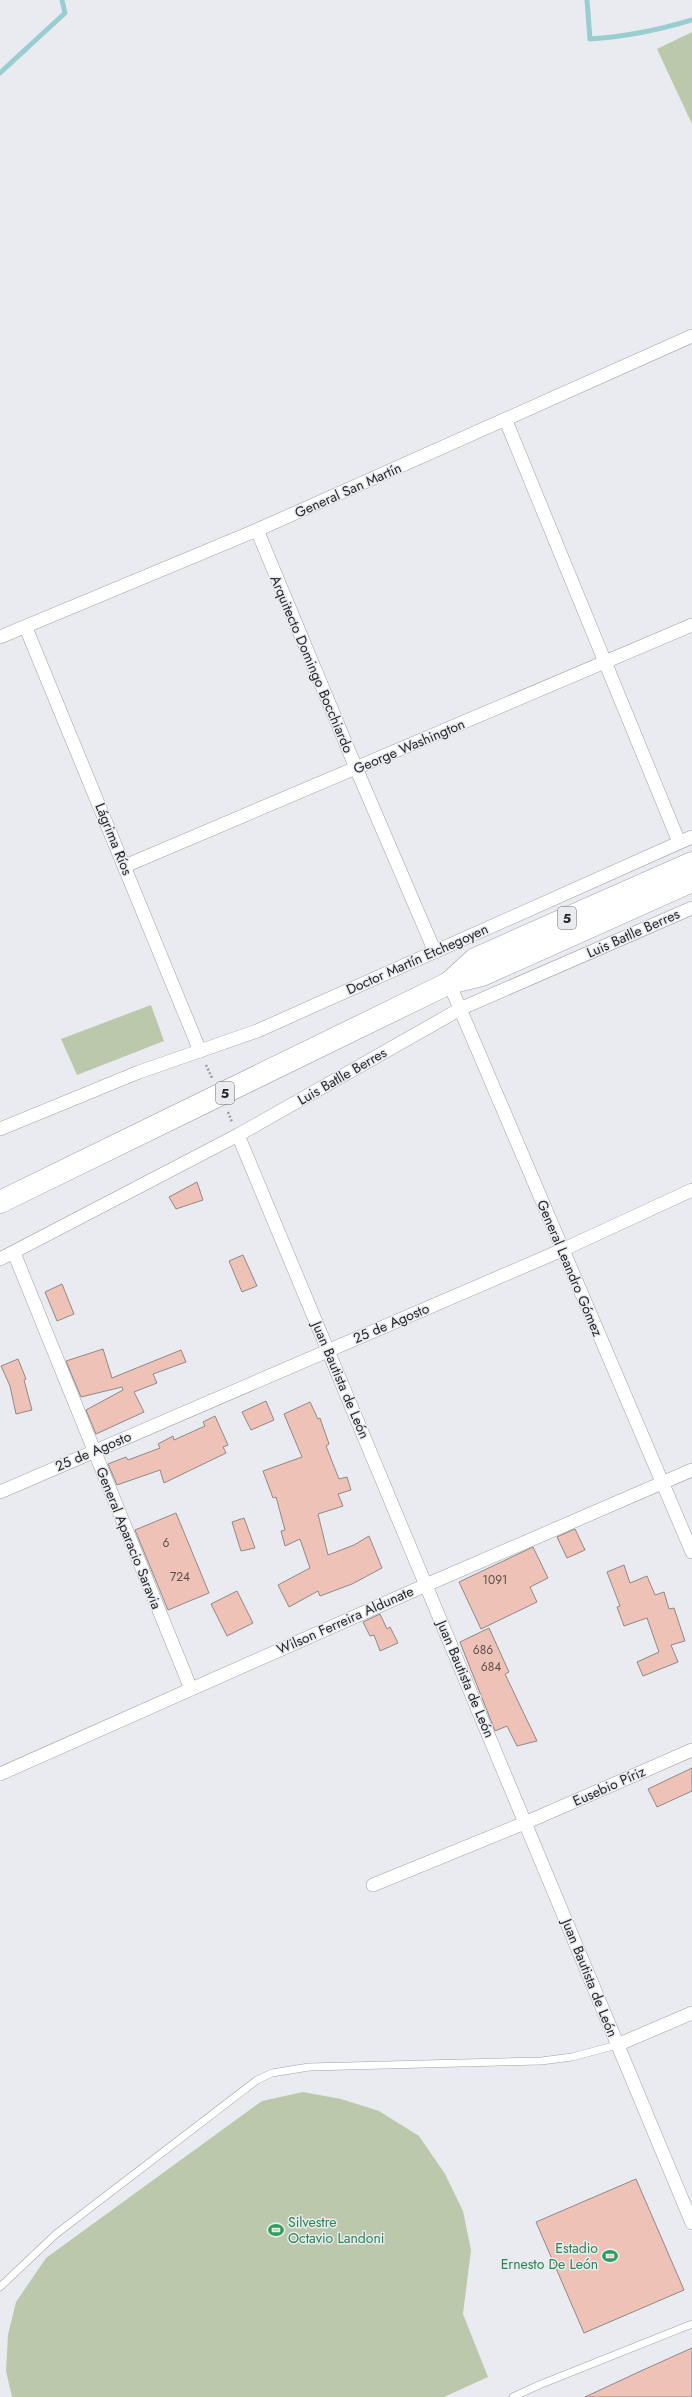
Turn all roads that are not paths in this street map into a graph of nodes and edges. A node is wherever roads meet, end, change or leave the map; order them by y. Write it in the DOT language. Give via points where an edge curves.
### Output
graph roads {
  1 [pos="692,336"];
  2 [pos="506,421"];
  3 [pos="257,530"];
  4 [pos="692,625"];
  5 [pos="26,628"];
  6 [pos="0,637"];
  7 [pos="605,663"];
  8 [pos="356,768"];
  9 [pos="692,837"];
  10 [pos="679,842"];
  11 [pos="692,863"];
  12 [pos="125,866"];
  13 [pos="692,881"];
  14 [pos="692,908"];
  15 [pos="435,952"];
  16 [pos="449,983"];
  17 [pos="462,1008"];
  18 [pos="200,1051"];
  19 [pos="0,1129"];
  20 [pos="238,1135"];
  21 [pos="692,1190"];
  22 [pos="0,1202"];
  23 [pos="562,1250"];
  24 [pos="14,1253"];
  25 [pos="0,1259"];
  26 [pos="329,1350"];
  27 [pos="93,1451"];
  28 [pos="692,1470"];
  29 [pos="662,1483"];
  30 [pos="0,1492"];
  31 [pos="692,1552"];
  32 [pos="426,1585"];
  33 [pos="191,1689"];
  34 [pos="692,1750"];
  35 [pos="0,1774"];
  36 [pos="526,1822"];
  37 [pos="373,1885"];
  38 [pos="692,2013"];
  39 [pos="617,2045"];
  40 [pos="692,2223"];
  41 [pos="0,2287"];
  42 [pos="692,2324"];
  43 [pos="513,2397"];
  1 -- 2 [label="street, General San Martín"];
  2 -- 3 [label="street, General San Martín"];
  2 -- 7 [label="street"];
  3 -- 5 [label="street, General San Martín"];
  3 -- 8 [label="street, Arquitecto Domingo Bocchiardo"];
  4 -- 7 [label="street, George Washington"];
  5 -- 6 [label="street, General San Martín"];
  5 -- 12 [label="street, Lágrima Ríos"];
  7 -- 8 [label="street, George Washington"];
  7 -- 10 [label="street"];
  8 -- 12 [label="street, George Washington"];
  8 -- 15 [label="street, Arquitecto Domingo Bocchiardo"];
  9 -- 10 [label="street, Doctor Martín Etchegoyen"];
  10 -- 15 [label="street, Doctor Martín Etchegoyen"];
  11 -- 16 [label="highway, 5" via="475,959"];
  12 -- 18 [label="street, Lágrima Ríos"];
  13 -- 16 [label="highway, 5" via="482,975"];
  14 -- 17 [label="street, Luis Batlle Berres"];
  15 -- 18 [label="street, Doctor Martín Etchegoyen" via="257,1031"];
  16 -- 17 [label="street, General Leandro Gómez"];
  16 -- 22 [label="highway, 5"];
  17 -- 20 [label="street, Luis Batlle Berres"];
  17 -- 23 [label="street, General Leandro Gómez"];
  18 -- 19 [label="street, Doctor Martín Etchegoyen" via="139,1072"];
  20 -- 24 [label="street, Luis Batlle Berres"];
  20 -- 26 [label="street, Juan Bautista de León"];
  21 -- 23 [label="street, 25 de Agosto"];
  23 -- 26 [label="street, 25 de Agosto"];
  23 -- 29 [label="street, General Leandro Gómez"];
  24 -- 25 [label="street, Luis Batlle Berres"];
  24 -- 27 [label="street, General Aparacio Saravia"];
  26 -- 27 [label="street, 25 de Agosto"];
  26 -- 32 [label="street, Juan Bautista de León"];
  27 -- 30 [label="street, 25 de Agosto"];
  27 -- 33 [label="street, General Aparacio Saravia"];
  28 -- 29 [label="street, Wilson Ferreira Aldunate"];
  29 -- 31 [label="street, General Leandro Gómez"];
  29 -- 32 [label="street, Wilson Ferreira Aldunate"];
  32 -- 33 [label="street, Wilson Ferreira Aldunate"];
  32 -- 36 [label="street, Juan Bautista de León"];
  33 -- 35 [label="street, Wilson Ferreira Aldunate"];
  34 -- 36 [label="street, Eusebio Píriz"];
  36 -- 37 [label="street, Eusebio Píriz"];
  36 -- 39 [label="street, Juan Bautista de León"];
  38 -- 39 [label="street"];
  39 -- 40 [label="street, Juan Bautista de León"];
  39 -- 41 [label="lane" via="572,2057 541,2061 309,2067 272,2073 257,2080 67,2225 29,2257"];
  42 -- 43 [label="lane"];
}
